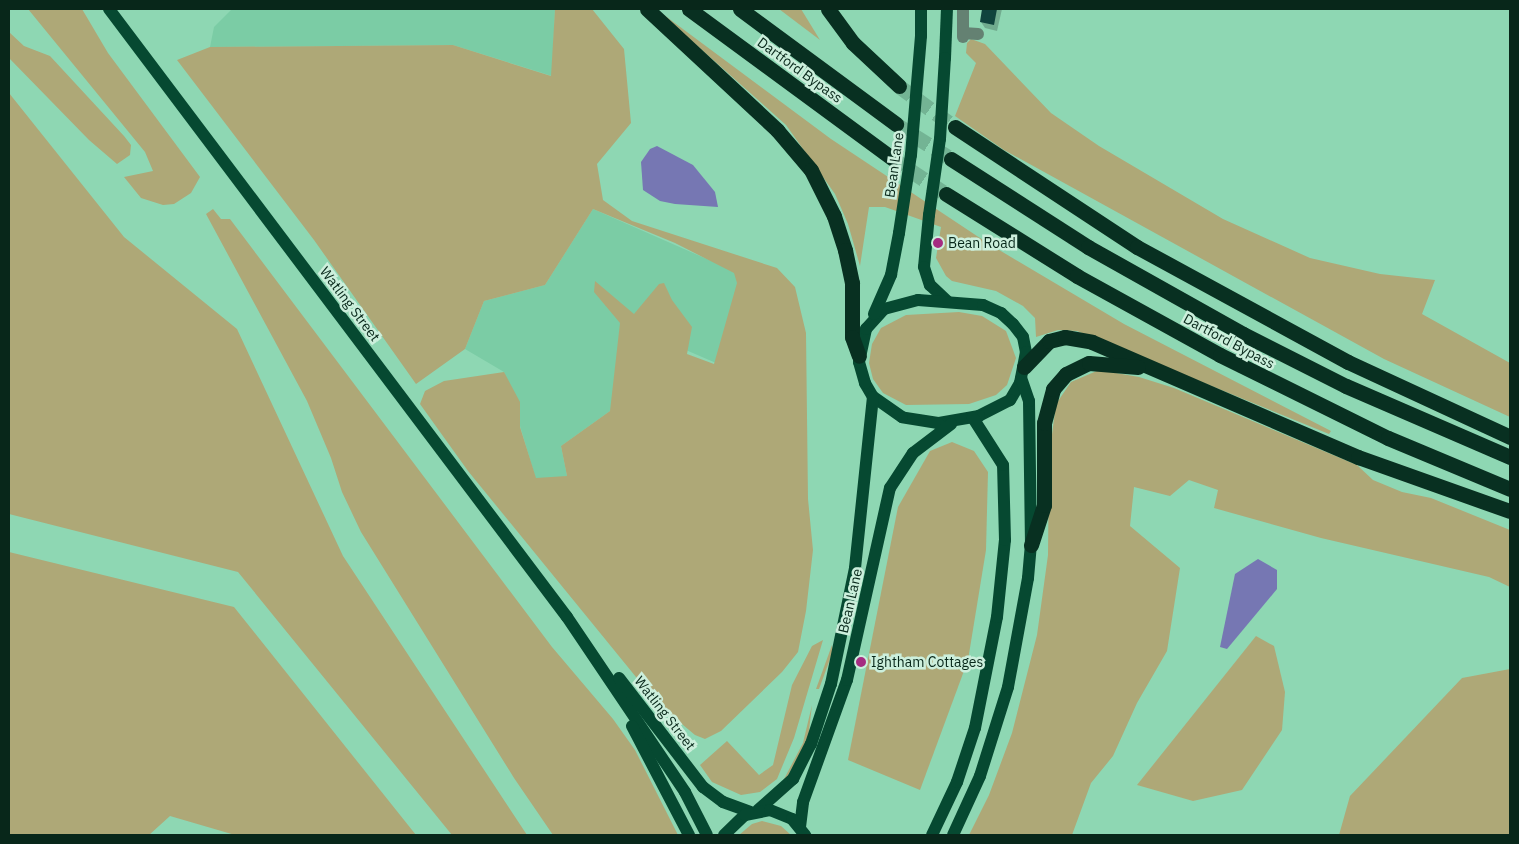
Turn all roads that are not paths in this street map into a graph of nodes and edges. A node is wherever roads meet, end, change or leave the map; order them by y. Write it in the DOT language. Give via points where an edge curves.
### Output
graph roads {
  1 [pos="109,9"];
  2 [pos="647,9"];
  3 [pos="689,9"];
  4 [pos="740,9"];
  5 [pos="828,9"];
  6 [pos="921,9"];
  7 [pos="947,9"];
  8 [pos="963,9"];
  9 [pos="978,34"];
  10 [pos="899,86"];
  11 [pos="896,124"];
  12 [pos="955,127"];
  13 [pos="892,158"];
  14 [pos="951,159"];
  15 [pos="946,194"];
  16 [pos="948,302"];
  17 [pos="871,321"];
  18 [pos="859,356"];
  19 [pos="1144,366"];
  20 [pos="1022,372"];
  21 [pos="874,397"];
  22 [pos="973,418"];
  23 [pos="1510,437"];
  24 [pos="1510,457"];
  25 [pos="1510,490"];
  26 [pos="1510,511"];
  27 [pos="1031,545"];
  28 [pos="568,617"];
  29 [pos="754,811"];
  30 [pos="802,831"];
  31 [pos="689,835"];
  32 [pos="707,835"];
  33 [pos="724,835"];
  34 [pos="932,835"];
  35 [pos="953,835"];
  1 -- 28 [label="main road, Watling Street"];
  2 -- 18 [label="highway" via="777,130 811,170 834,216 846,250 852,283 852,337"];
  3 -- 13 [label="highway, Dartford Bypass"];
  4 -- 11 [label="highway, Dartford Bypass"];
  5 -- 10 [label="highway" via="858,48"];
  6 -- 17 [label="main road, Bean Lane, bridge" via="912,155 891,275"];
  7 -- 16 [label="main road, bridge" via="940,140 924,267 930,285"];
  8 -- 9 [label="street" via="963,35"];
  12 -- 23 [label="highway" via="1137,248 1348,362"];
  14 -- 24 [label="highway, Dartford Bypass" via="1088,247 1243,334 1346,386"];
  15 -- 25 [label="highway, Dartford Bypass" via="1077,276 1220,355 1388,438"];
  16 -- 17 [label="main road" via="905,301 884,309"];
  16 -- 20 [label="main road" via="983,304 1006,316 1024,342"];
  17 -- 18 [label="main road"];
  18 -- 21 [label="main road" via="861,375"];
  19 -- 20 [label="highway" via="1096,343 1065,337 1044,344"];
  19 -- 26 [label="highway" via="1358,457"];
  19 -- 27 [label="highway" via="1089,363 1066,374 1055,386 1044,423 1044,505"];
  20 -- 22 [label="main road" via="1007,402"];
  20 -- 27 [label="main road" via="1029,401"];
  21 -- 22 [label="main road" via="890,412 910,420 938,423"];
  21 -- 29 [label="main road, Bean Lane" via="855,568 831,684 811,744 793,779"];
  22 -- 30 [label="main road, Bean Lane" via="939,430 910,456 892,484 847,680 803,802"];
  22 -- 34 [label="main road" via="1003,465 1005,540 997,617 975,728 957,782"];
  27 -- 35 [label="main road" via="1021,626 1008,687 980,776"];
  28 -- 29 [label="main road, Watling Street" via="581,629 703,787 723,802"];
  28 -- 31 [label="main road" via="576,644 633,728"];
  28 -- 32 [label="main road, Watling Street" via="685,792"];
  29 -- 30 [label="main road, Watling Street" via="782,813"];
  29 -- 33 [label="main road, Bean Lane" via="734,822"];
}
